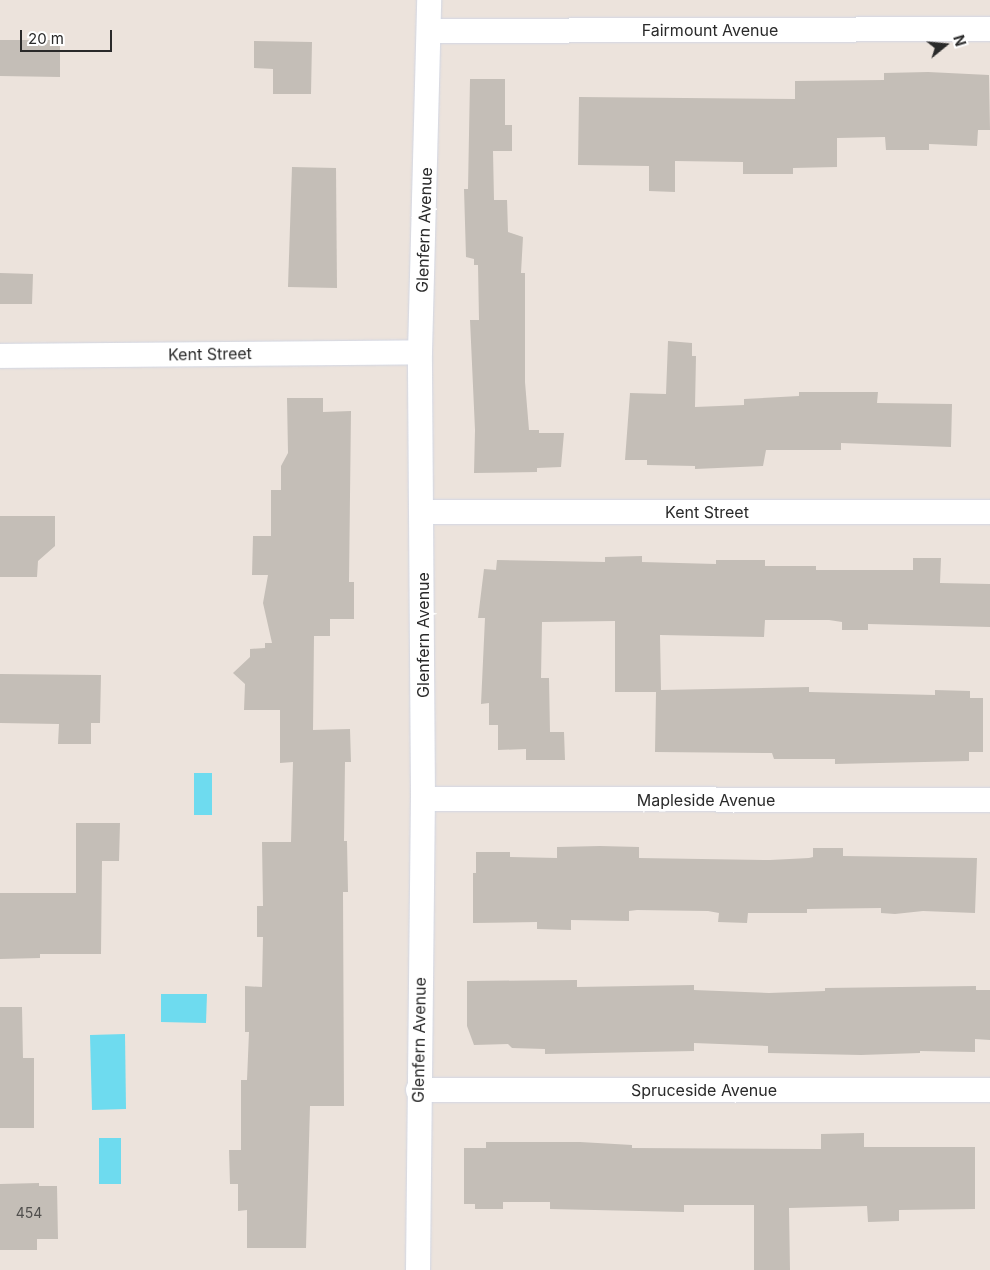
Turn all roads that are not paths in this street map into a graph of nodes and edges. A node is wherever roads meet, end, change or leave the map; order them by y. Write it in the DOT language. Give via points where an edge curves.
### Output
graph roads {
  1 [pos="429,0"];
  2 [pos="990,29"];
  3 [pos="429,31"];
  4 [pos="420,352"];
  5 [pos="0,356"];
  6 [pos="423,512"];
  7 [pos="990,512"];
  8 [pos="423,799"];
  9 [pos="990,800"];
  10 [pos="418,1090"];
  11 [pos="990,1090"];
  12 [pos="418,1270"];
  1 -- 3 [label="street, Glenfern Avenue"];
  2 -- 3 [label="street, Fairmount Avenue"];
  3 -- 4 [label="street, Glenfern Avenue"];
  4 -- 5 [label="street, Kent Street"];
  4 -- 6 [label="street, Glenfern Avenue"];
  6 -- 7 [label="street, Kent Street"];
  6 -- 8 [label="street, Glenfern Avenue"];
  8 -- 9 [label="street, Mapleside Avenue"];
  8 -- 10 [label="street, Glenfern Avenue"];
  10 -- 11 [label="street, Spruceside Avenue"];
  10 -- 12 [label="street, Glenfern Avenue"];
}
